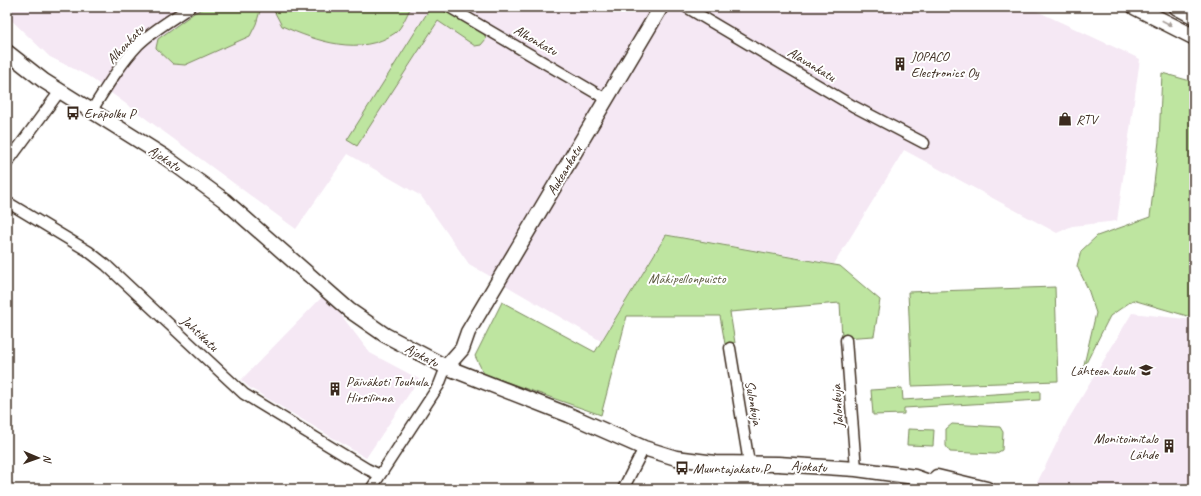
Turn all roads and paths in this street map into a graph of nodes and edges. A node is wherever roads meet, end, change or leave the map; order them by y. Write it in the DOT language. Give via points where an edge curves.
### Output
graph roads {
  1 [pos="190,7"];
  2 [pos="449,7"];
  3 [pos="661,7"];
  4 [pos="686,7"];
  5 [pos="1135,7"];
  6 [pos="1177,7"];
  7 [pos="1194,16"];
  8 [pos="1194,37"];
  9 [pos="7,52"];
  10 [pos="60,91"];
  11 [pos="606,99"];
  12 [pos="92,110"];
  13 [pos="924,143"];
  14 [pos="7,163"];
  15 [pos="7,202"];
  16 [pos="846,340"];
  17 [pos="730,348"];
  18 [pos="446,368"];
  19 [pos="644,448"];
  20 [pos="749,463"];
  21 [pos="856,469"];
  22 [pos="380,475"];
  23 [pos="914,477"];
  24 [pos="972,487"];
  25 [pos="371,489"];
  26 [pos="623,489"];
  27 [pos="949,489"];
  28 [pos="987,489"];
  1 -- 12 [label="street, Alhonkatu" via="138,45"];
  2 -- 11 [label="street, Alhonkatu"];
  3 -- 11 [label="street, Aukeankatu"];
  4 -- 13 [label="street, Alavankatu" via="853,106"];
  5 -- 8 [label="main road, one-way"];
  6 -- 7 [label="main road"];
  9 -- 10 [label="street, Ajokatu"];
  10 -- 12 [label="street, Ajokatu"];
  10 -- 14 [label="street"];
  11 -- 18 [label="street, Aukeankatu" via="468,332 453,344"];
  12 -- 18 [label="street, Ajokatu" via="165,157 224,200 350,310 385,335"];
  15 -- 22 [label="street, Jahtikatu" via="88,251 106,265 244,394"];
  16 -- 21 [label="street, Jalonkuja"];
  17 -- 20 [label="street, Sulonkuja"];
  18 -- 19 [label="street, Ajokatu" via="569,415"];
  18 -- 22 [label="street" via="439,385"];
  19 -- 20 [label="street, Ajokatu" via="693,461"];
  19 -- 26 [label="street"];
  20 -- 21 [label="street, Ajokatu"];
  21 -- 23 [label="street, Ajokatu"];
  22 -- 25 [label="street"];
  23 -- 24 [label="street, Ajokatu" via="929,476"];
  23 -- 27 [label="street, Ajokatu"];
  24 -- 28 [label="street, Ajokatu"];
}
